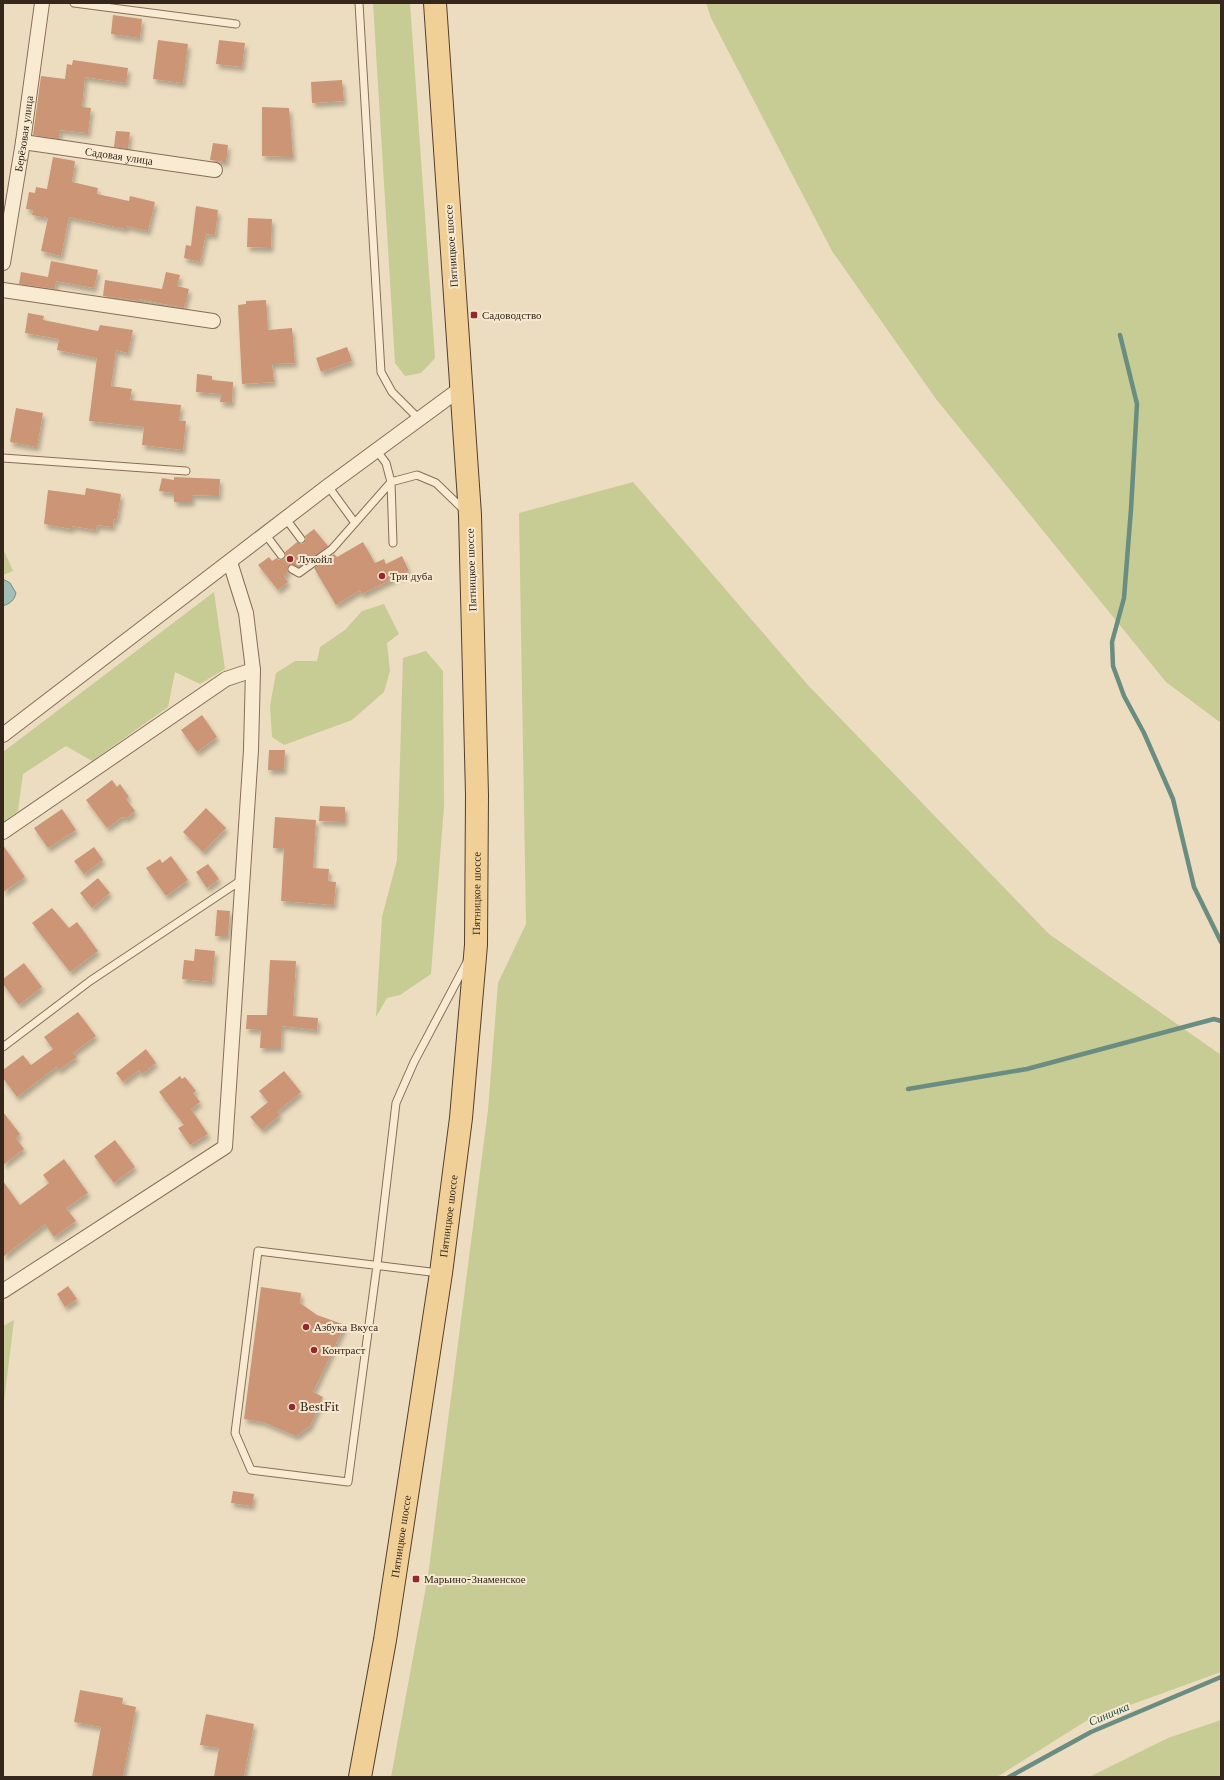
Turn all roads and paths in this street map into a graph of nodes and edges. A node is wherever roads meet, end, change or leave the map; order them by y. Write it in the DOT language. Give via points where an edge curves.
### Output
graph roads {
  1 [pos="42,3"];
  2 [pos="74,3"];
  3 [pos="359,3"];
  4 [pos="435,3"];
  5 [pos="236,24"];
  6 [pos="23,142"];
  7 [pos="215,170"];
  8 [pos="3,263"];
  9 [pos="3,290"];
  10 [pos="212,321"];
  11 [pos="460,389"];
  12 [pos="419,418"];
  13 [pos="377,450"];
  14 [pos="3,458"];
  15 [pos="186,471"];
  16 [pos="391,482"];
  17 [pos="328,486"];
  18 [pos="470,515"];
  19 [pos="286,519"];
  20 [pos="356,523"];
  21 [pos="266,535"];
  22 [pos="301,539"];
  23 [pos="393,543"];
  24 [pos="312,554"];
  25 [pos="281,555"];
  26 [pos="317,560"];
  27 [pos="230,562"];
  28 [pos="292,569"];
  29 [pos="253,670"];
  30 [pos="5,730"];
  31 [pos="3,832"];
  32 [pos="243,879"];
  33 [pos="476,945"];
  34 [pos="3,1047"];
  35 [pos="377,1265"];
  36 [pos="442,1274"];
  37 [pos="3,1291"];
  38 [pos="360,1777"];
  1 -- 6 [label="street, Берёзовая улица"];
  2 -- 5 [label="lane"];
  3 -- 12 [label="lane" via="381,372 392,392"];
  4 -- 11 [label="main road, Пятницкое шоссе"];
  6 -- 7 [label="street, Садовая улица"];
  6 -- 8 [label="street, Берёзовая улица"];
  9 -- 10 [label="street"];
  11 -- 12 [label="street"];
  11 -- 18 [label="main road, Пятницкое шоссе"];
  12 -- 13 [label="street"];
  13 -- 16 [label="lane" via="386,463"];
  13 -- 17 [label="street"];
  14 -- 15 [label="lane"];
  16 -- 18 [label="lane" via="417,475 436,483"];
  16 -- 20 [label="lane"];
  16 -- 23 [label="lane"];
  17 -- 19 [label="street"];
  17 -- 20 [label="lane"];
  18 -- 33 [label="main road, Пятницкое шоссе" via="477,795"];
  19 -- 21 [label="street"];
  19 -- 22 [label="lane"];
  20 -- 26 [label="lane" via="332,549"];
  21 -- 25 [label="lane"];
  21 -- 27 [label="street"];
  24 -- 26 [label="lane"];
  26 -- 28 [label="lane" via="299,573"];
  27 -- 29 [label="street" via="246,613"];
  27 -- 30 [label="street"];
  29 -- 31 [label="street" via="226,680"];
  29 -- 32 [label="street"];
  32 -- 34 [label="lane" via="90,981"];
  32 -- 37 [label="street" via="225,1147"];
  33 -- 35 [label="lane" via="414,1062 396,1103"];
  33 -- 36 [label="main road, Пятницкое шоссе" via="461,1118"];
  35 -- 35 [label="lane" via="258,1251 235,1433 251,1470 348,1482"];
  35 -- 36 [label="lane"];
  36 -- 38 [label="main road, Пятницкое шоссе" via="385,1640"];
}
